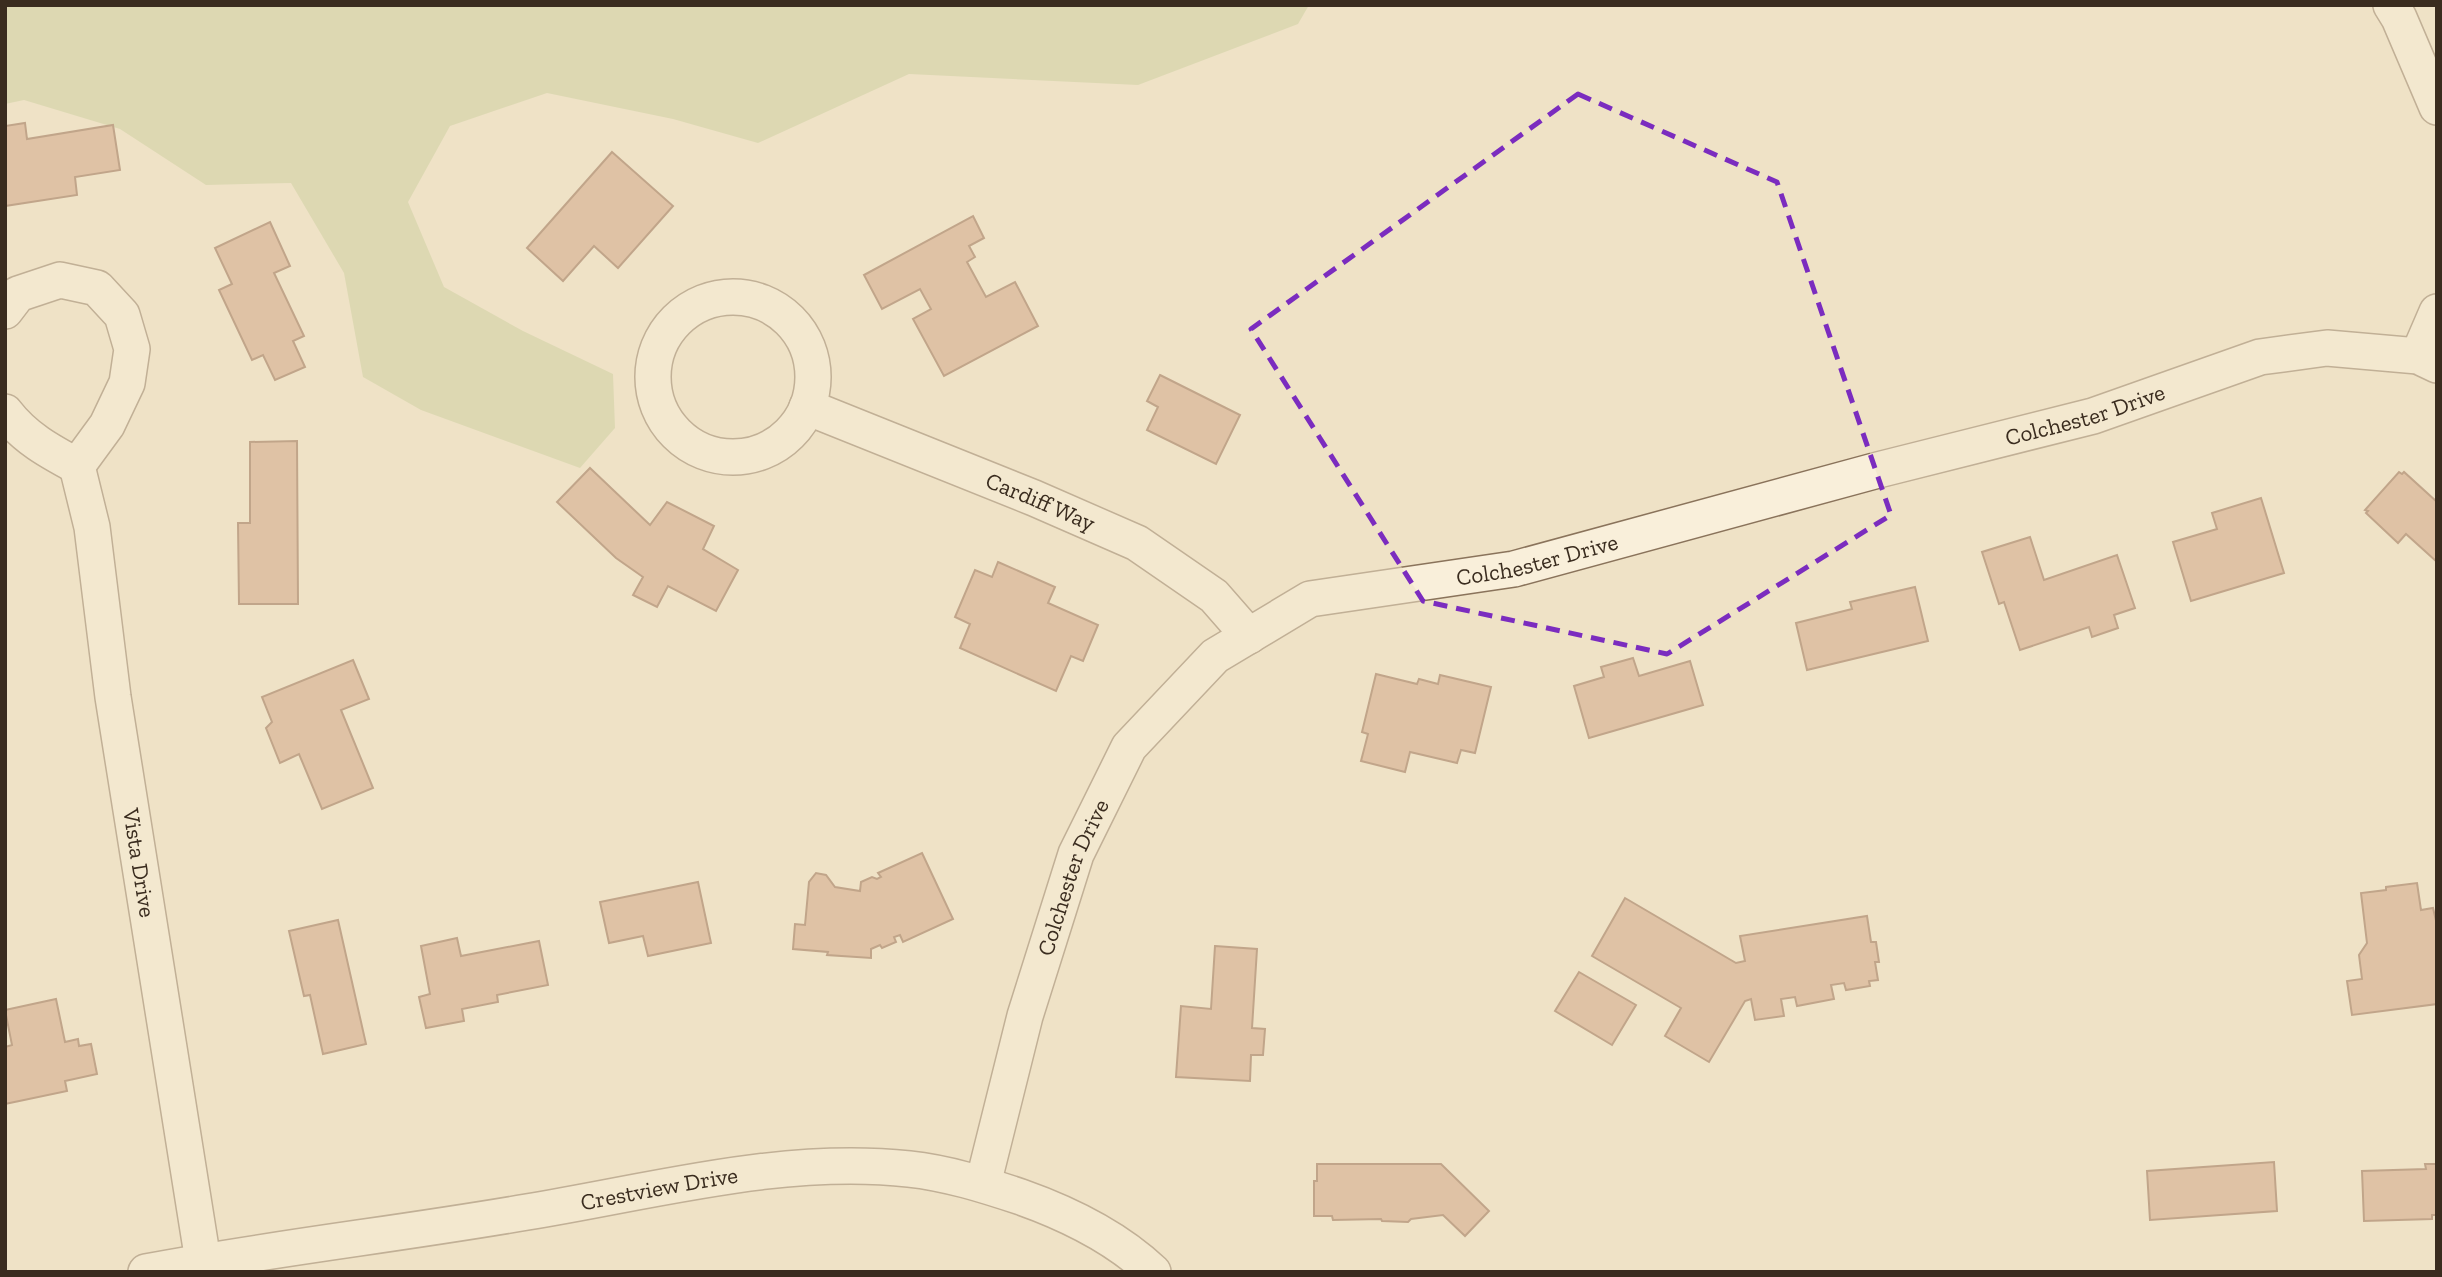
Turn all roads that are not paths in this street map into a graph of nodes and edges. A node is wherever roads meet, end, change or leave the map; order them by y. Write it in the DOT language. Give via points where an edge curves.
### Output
graph roads {
  1 [pos="2391,5"];
  2 [pos="2437,107"];
  3 [pos="5,311"];
  4 [pos="2437,312"];
  5 [pos="2427,361"];
  6 [pos="807,407"];
  7 [pos="5,412"];
  8 [pos="77,466"];
  9 [pos="1249,636"];
  10 [pos="983,1184"];
  11 [pos="203,1261"];
  12 [pos="146,1272"];
  13 [pos="1153,1272"];
  1 -- 2 [label="street"];
  3 -- 8 [label="street" via="18,294 61,280 97,288 122,315 132,349 127,383 107,425"];
  4 -- 5 [label="street"];
  5 -- 9 [label="street, Colchester Drive" via="2327,348 2260,358 2093,416 1514,569 1310,599"];
  6 -- 6 [label="street" via="813,382 810,357 800,333 783,314 761,302 736,296 710,300 688,310 669,328 657,349 654,388 670,426 690,445 716,456 744,457 771,447 792,430"];
  6 -- 9 [label="street, Cardiff Way" via="1137,542 1214,596"];
  7 -- 8 [label="street" via="44,449"];
  8 -- 11 [label="street, Vista Drive" via="92,527 113,697"];
  9 -- 10 [label="street, Colchester Drive" via="1215,656 1129,747 1100,802 1076,854 1025,1016"];
  10 -- 11 [label="street, Crestview Drive" via="909,1169 813,1167 690,1182 527,1212"];
  10 -- 13 [label="street, Crestview Drive" via="1068,1216 1126,1250"];
  11 -- 12 [label="street, Crestview Drive"];
}
